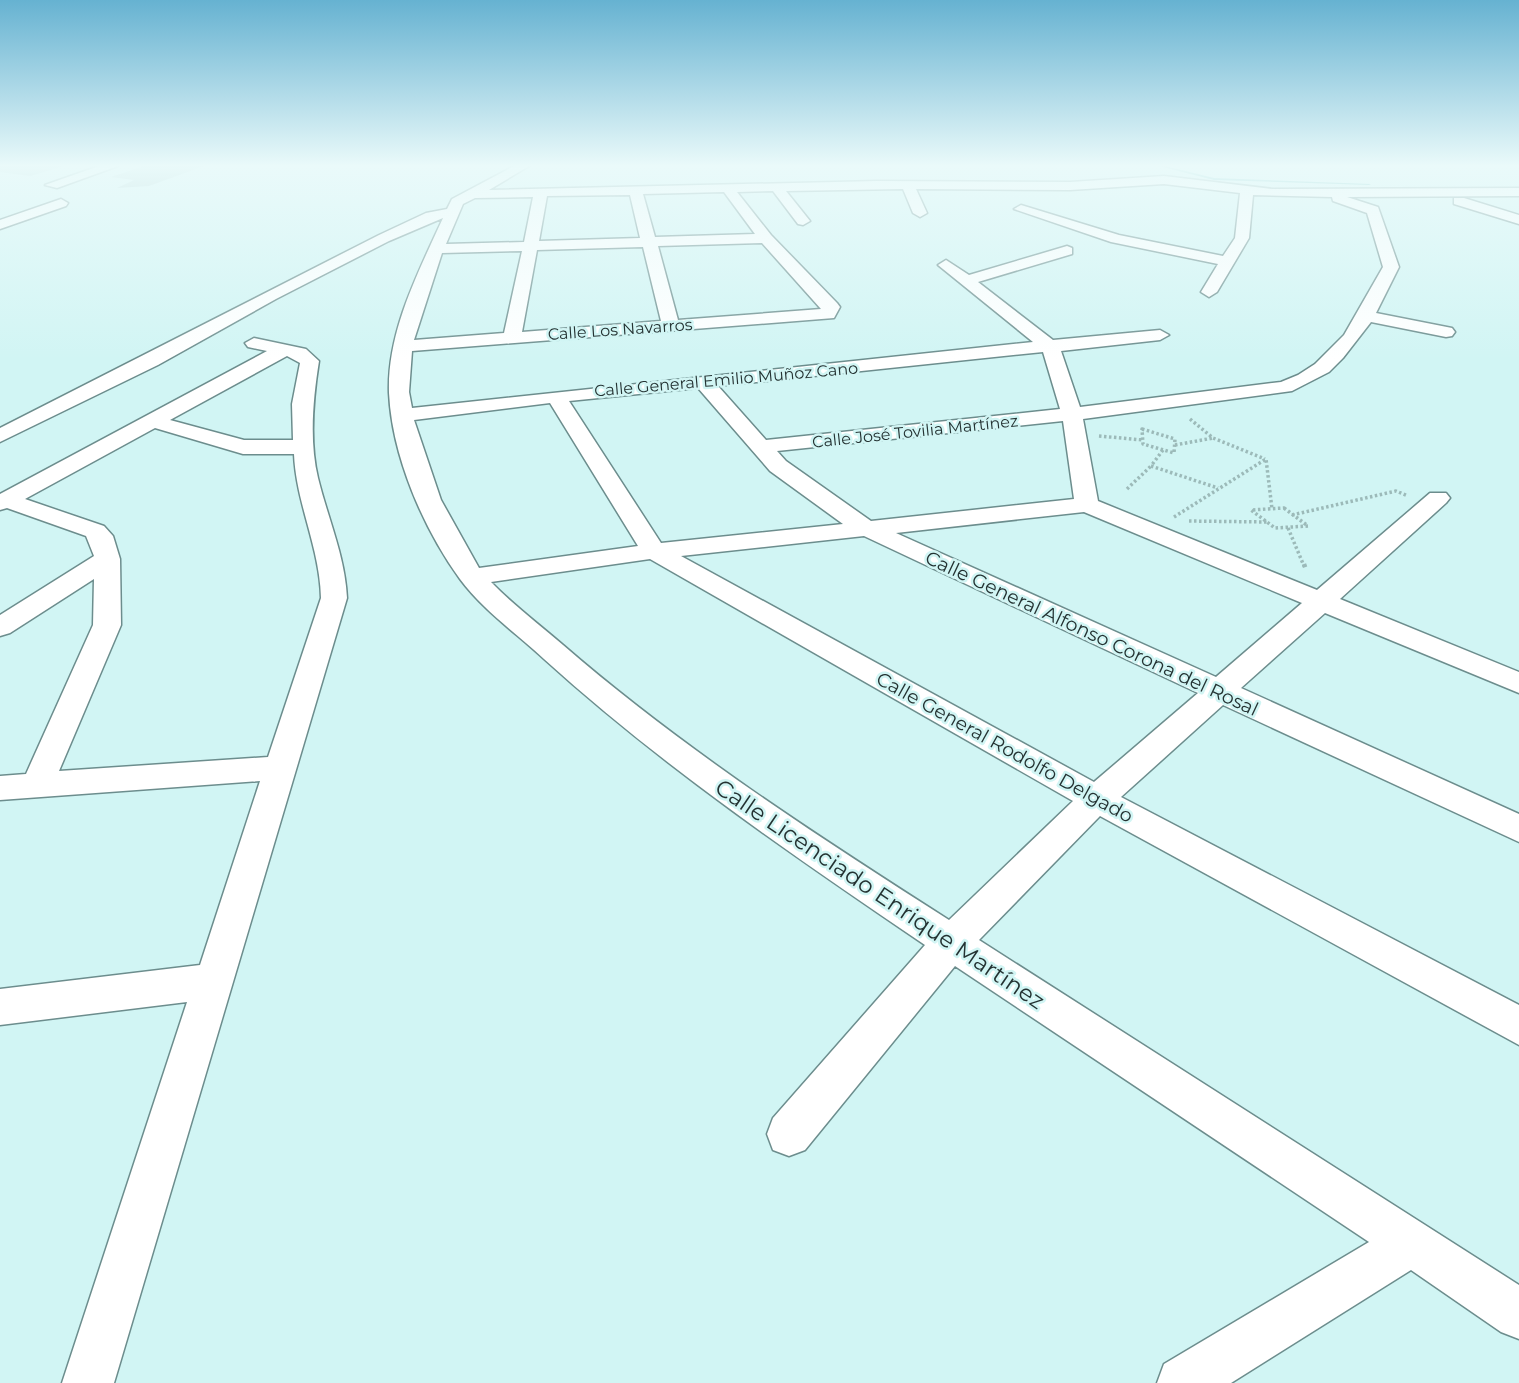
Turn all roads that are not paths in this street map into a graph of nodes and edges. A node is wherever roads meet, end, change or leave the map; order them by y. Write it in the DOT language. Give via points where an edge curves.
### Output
graph roads {
  1 [pos="400,231"];
  2 [pos="445,231"];
  3 [pos="533,231"];
  4 [pos="648,231"];
  5 [pos="760,231"];
  6 [pos="1089,231"];
  7 [pos="1243,231"];
  8 [pos="1380,231"];
  9 [pos="766,239"];
  10 [pos="652,243"];
  11 [pos="530,247"];
  12 [pos="437,249"];
  13 [pos="1067,251"];
  14 [pos="1230,262"];
  15 [pos="946,265"];
  16 [pos="966,281"];
  17 [pos="1209,292"];
  18 [pos="1367,316"];
  19 [pos="671,326"];
  20 [pos="1446,332"];
  21 [pos="1160,335"];
  22 [pos="512,336"];
  23 [pos="254,343"];
  24 [pos="402,346"];
  25 [pos="1051,348"];
  26 [pos="284,350"];
  27 [pos="702,381"];
  28 [pos="556,396"];
  29 [pos="402,415"];
  30 [pos="149,420"];
  31 [pos="1074,425"];
  32 [pos="0,436"];
  33 [pos="305,447"];
  34 [pos="758,447"];
  35 [pos="1435,501"];
  36 [pos="3,502"];
  37 [pos="1087,505"];
  38 [pos="864,527"];
  39 [pos="654,551"];
  40 [pos="107,559"];
  41 [pos="472,577"];
  42 [pos="1320,603"];
  43 [pos="0,627"];
  44 [pos="1519,683"];
  45 [pos="1219,692"];
  46 [pos="281,768"];
  47 [pos="36,786"];
  48 [pos="0,788"];
  49 [pos="1097,799"];
  50 [pos="1519,829"];
  51 [pos="950,944"];
  52 [pos="215,981"];
  53 [pos="0,1007"];
  54 [pos="1519,1026"];
  55 [pos="789,1134"];
  56 [pos="1413,1242"];
  57 [pos="1519,1314"];
  58 [pos="88,1383"];
  59 [pos="1183,1383"];
  1 -- 32 [label="street"];
  2 -- 12 [label="street, Calle Licenciado Enrique Martínez"];
  3 -- 11 [label="street"];
  4 -- 10 [label="street"];
  5 -- 9 [label="street"];
  6 -- 14 [label="street"];
  7 -- 14 [label="street"];
  8 -- 18 [label="street, Calle José Tovilia Martínez" via="1391,263"];
  9 -- 10 [label="street"];
  9 -- 19 [label="street, Calle Los Navarros" via="831,312"];
  10 -- 11 [label="street"];
  10 -- 19 [label="street"];
  11 -- 12 [label="street"];
  11 -- 22 [label="street"];
  12 -- 24 [label="street, Calle Licenciado Enrique Martínez"];
  13 -- 16 [label="street"];
  14 -- 17 [label="street"];
  15 -- 16 [label="street"];
  16 -- 25 [label="street"];
  18 -- 20 [label="street"];
  18 -- 31 [label="street, Calle José Tovilia Martínez" via="1342,350 1301,382"];
  19 -- 22 [label="street, Calle Los Navarros"];
  21 -- 25 [label="street, Calle General Emilio Muñoz Cano"];
  22 -- 24 [label="street, Calle Los Navarros"];
  23 -- 26 [label="street"];
  24 -- 29 [label="street, Calle Licenciado Enrique Martínez"];
  25 -- 27 [label="street, Calle General Emilio Muñoz Cano"];
  25 -- 31 [label="street"];
  26 -- 30 [label="street"];
  26 -- 33 [label="street" via="310,361 302,404"];
  27 -- 28 [label="street, Calle General Emilio Muñoz Cano"];
  27 -- 34 [label="street, Calle General Alfonso Corona del Rosal"];
  28 -- 29 [label="street, Calle General Emilio Muñoz Cano"];
  28 -- 39 [label="street, Calle General Rodolfo Delgado"];
  29 -- 41 [label="street, Calle Licenciado Enrique Martínez" via="443,528"];
  30 -- 33 [label="street" via="243,446"];
  30 -- 36 [label="street"];
  31 -- 34 [label="street, Calle José Tovilia Martínez"];
  31 -- 37 [label="street"];
  33 -- 46 [label="street" via="306,475 333,571 334,598"];
  34 -- 38 [label="street, Calle General Alfonso Corona del Rosal"];
  35 -- 42 [label="street"];
  36 -- 40 [label="street" via="95,531"];
  37 -- 38 [label="street"];
  37 -- 42 [label="street"];
  38 -- 39 [label="street"];
  38 -- 45 [label="street, Calle General Alfonso Corona del Rosal"];
  39 -- 41 [label="street"];
  39 -- 49 [label="street, Calle General Rodolfo Delgado"];
  40 -- 43 [label="street"];
  40 -- 47 [label="street" via="109,614 104,636"];
  41 -- 51 [label="street, Calle Licenciado Enrique Martínez" via="657,741"];
  42 -- 44 [label="street"];
  42 -- 45 [label="street"];
  45 -- 49 [label="street"];
  45 -- 50 [label="street, Calle General Alfonso Corona del Rosal"];
  46 -- 47 [label="street"];
  46 -- 52 [label="street"];
  47 -- 48 [label="street"];
  49 -- 51 [label="street"];
  49 -- 54 [label="street, Calle General Rodolfo Delgado"];
  51 -- 55 [label="street"];
  51 -- 56 [label="street, Calle Licenciado Enrique Martínez"];
  52 -- 53 [label="street"];
  52 -- 58 [label="street"];
  56 -- 57 [label="street, Calle Licenciado Enrique Martínez"];
  56 -- 59 [label="street"];
}
